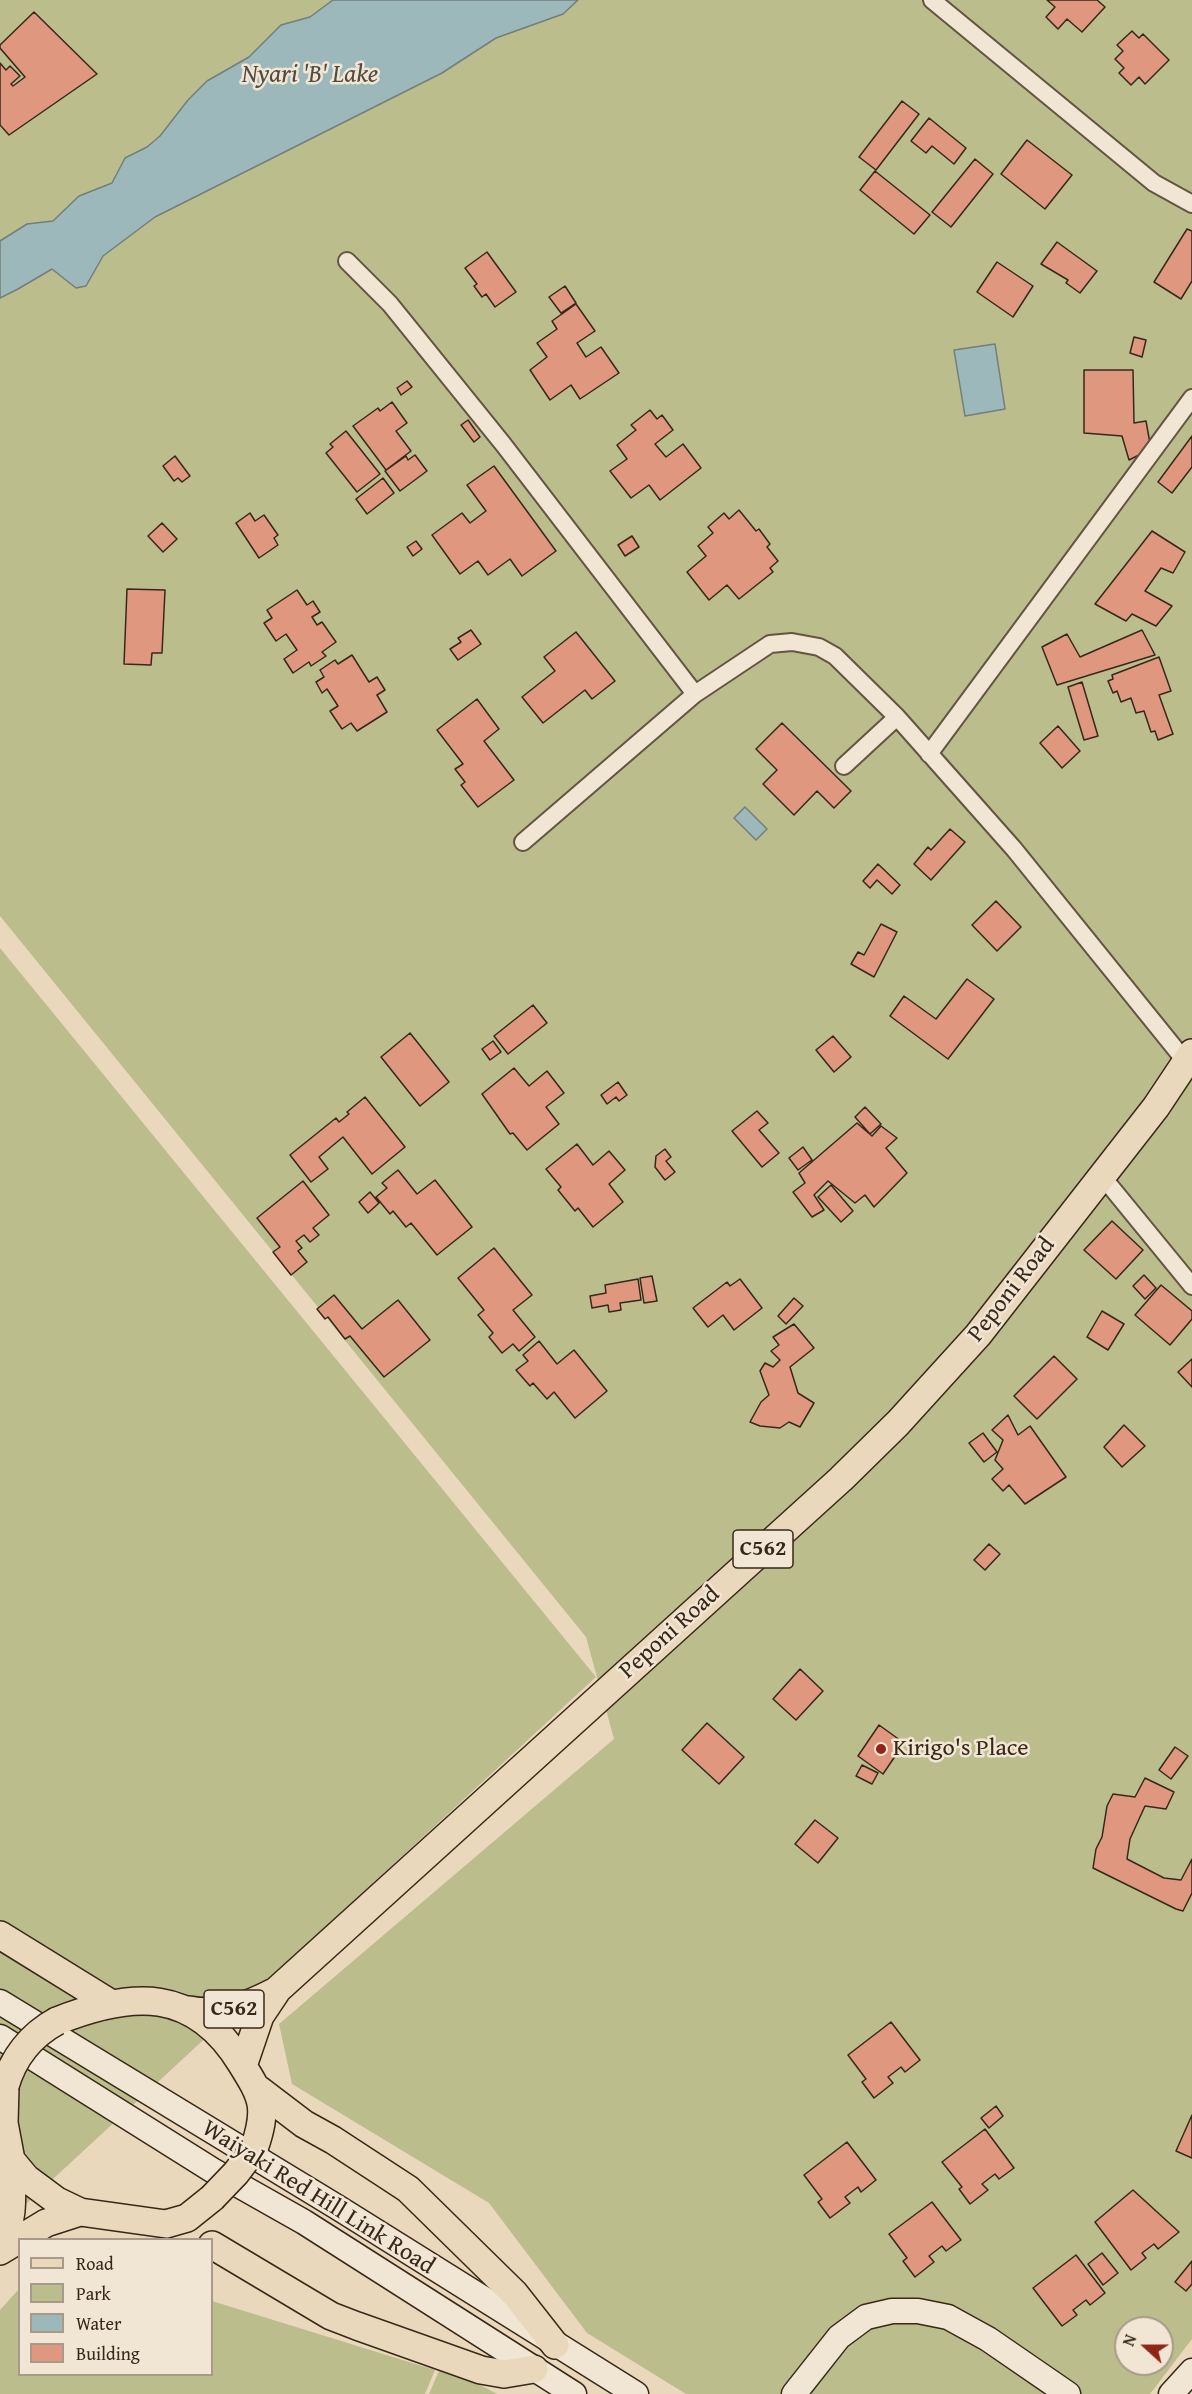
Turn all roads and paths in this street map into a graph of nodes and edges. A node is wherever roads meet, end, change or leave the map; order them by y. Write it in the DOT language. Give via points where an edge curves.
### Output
graph roads {
  1 [pos="932,0"];
  2 [pos="1192,204"];
  3 [pos="347,261"];
  4 [pos="1192,398"];
  5 [pos="695,694"];
  6 [pos="897,717"];
  7 [pos="929,754"];
  8 [pos="844,766"];
  9 [pos="523,842"];
  10 [pos="1189,1057"];
  11 [pos="1102,1176"];
  12 [pos="1192,1286"];
  13 [pos="0,1935"];
  14 [pos="276,1991"];
  15 [pos="0,2002"];
  16 [pos="110,2003"];
  17 [pos="189,2010"];
  18 [pos="0,2037"];
  19 [pos="243,2066"];
  20 [pos="258,2090"];
  21 [pos="3,2100"];
  22 [pos="11,2160"];
  23 [pos="80,2212"];
  24 [pos="166,2224"];
  25 [pos="21,2238"];
  26 [pos="197,2238"];
  27 [pos="18,2240"];
  28 [pos="0,2245"];
  29 [pos="213,2246"];
  30 [pos="0,2251"];
  31 [pos="555,2345"];
  32 [pos="534,2369"];
  33 [pos="1192,2371"];
  34 [pos="574,2394"];
  35 [pos="636,2394"];
  36 [pos="795,2394"];
  37 [pos="1068,2394"];
  38 [pos="1171,2394"];
  1 -- 2 [label="street" via="1154,183"];
  3 -- 5 [label="street" via="390,304 503,444"];
  4 -- 7 [label="street"];
  5 -- 6 [label="street" via="770,644 792,642 819,647 835,656"];
  5 -- 9 [label="street"];
  6 -- 7 [label="street"];
  6 -- 8 [label="street"];
  7 -- 10 [label="street"];
  10 -- 11 [label="main road, Peponi Road / C562"];
  11 -- 12 [label="street"];
  11 -- 14 [label="main road, Peponi Road / C562" via="978,1335 898,1423"];
  13 -- 16 [label="main road"];
  14 -- 17 [label="main road, Peponi Road / C562" via="234,2010"];
  14 -- 19 [label="main road, Peponi Road / C562" via="260,2016"];
  15 -- 31 [label="main road, Waiyaki Red Hill Link Road"];
  16 -- 17 [label="main road, Peponi Road" via="147,2001"];
  16 -- 21 [label="main road, Peponi Road, bridge" via="57,2021 26,2044 10,2070"];
  17 -- 19 [label="main road" via="229,2043"];
  18 -- 32 [label="main road, Waiyaki Red Hill Link Road" via="212,2170 304,2222"];
  19 -- 20 [label="main road"];
  20 -- 24 [label="main road, bridge" via="263,2114 254,2149 212,2198 187,2217"];
  20 -- 31 [label="main road" via="408,2190 515,2294"];
  21 -- 22 [label="main road"];
  22 -- 23 [label="main road" via="42,2191"];
  22 -- 28 [label="main road" via="10,2216"];
  23 -- 24 [label="main road"];
  23 -- 25 [label="main road" via="46,2223"];
  24 -- 26 [label="main road"];
  27 -- 30 [label="main road"];
  29 -- 32 [label="main road" via="331,2316 357,2326 481,2370 504,2374"];
  31 -- 35 [label="main road, Waiyaki Red Hill Link Road"];
  32 -- 34 [label="main road, Waiyaki Red Hill Link Road"];
  33 -- 38 [label="main road"];
  36 -- 37 [label="main road" via="839,2337 866,2317 892,2311 948,2317 988,2339"];
}
